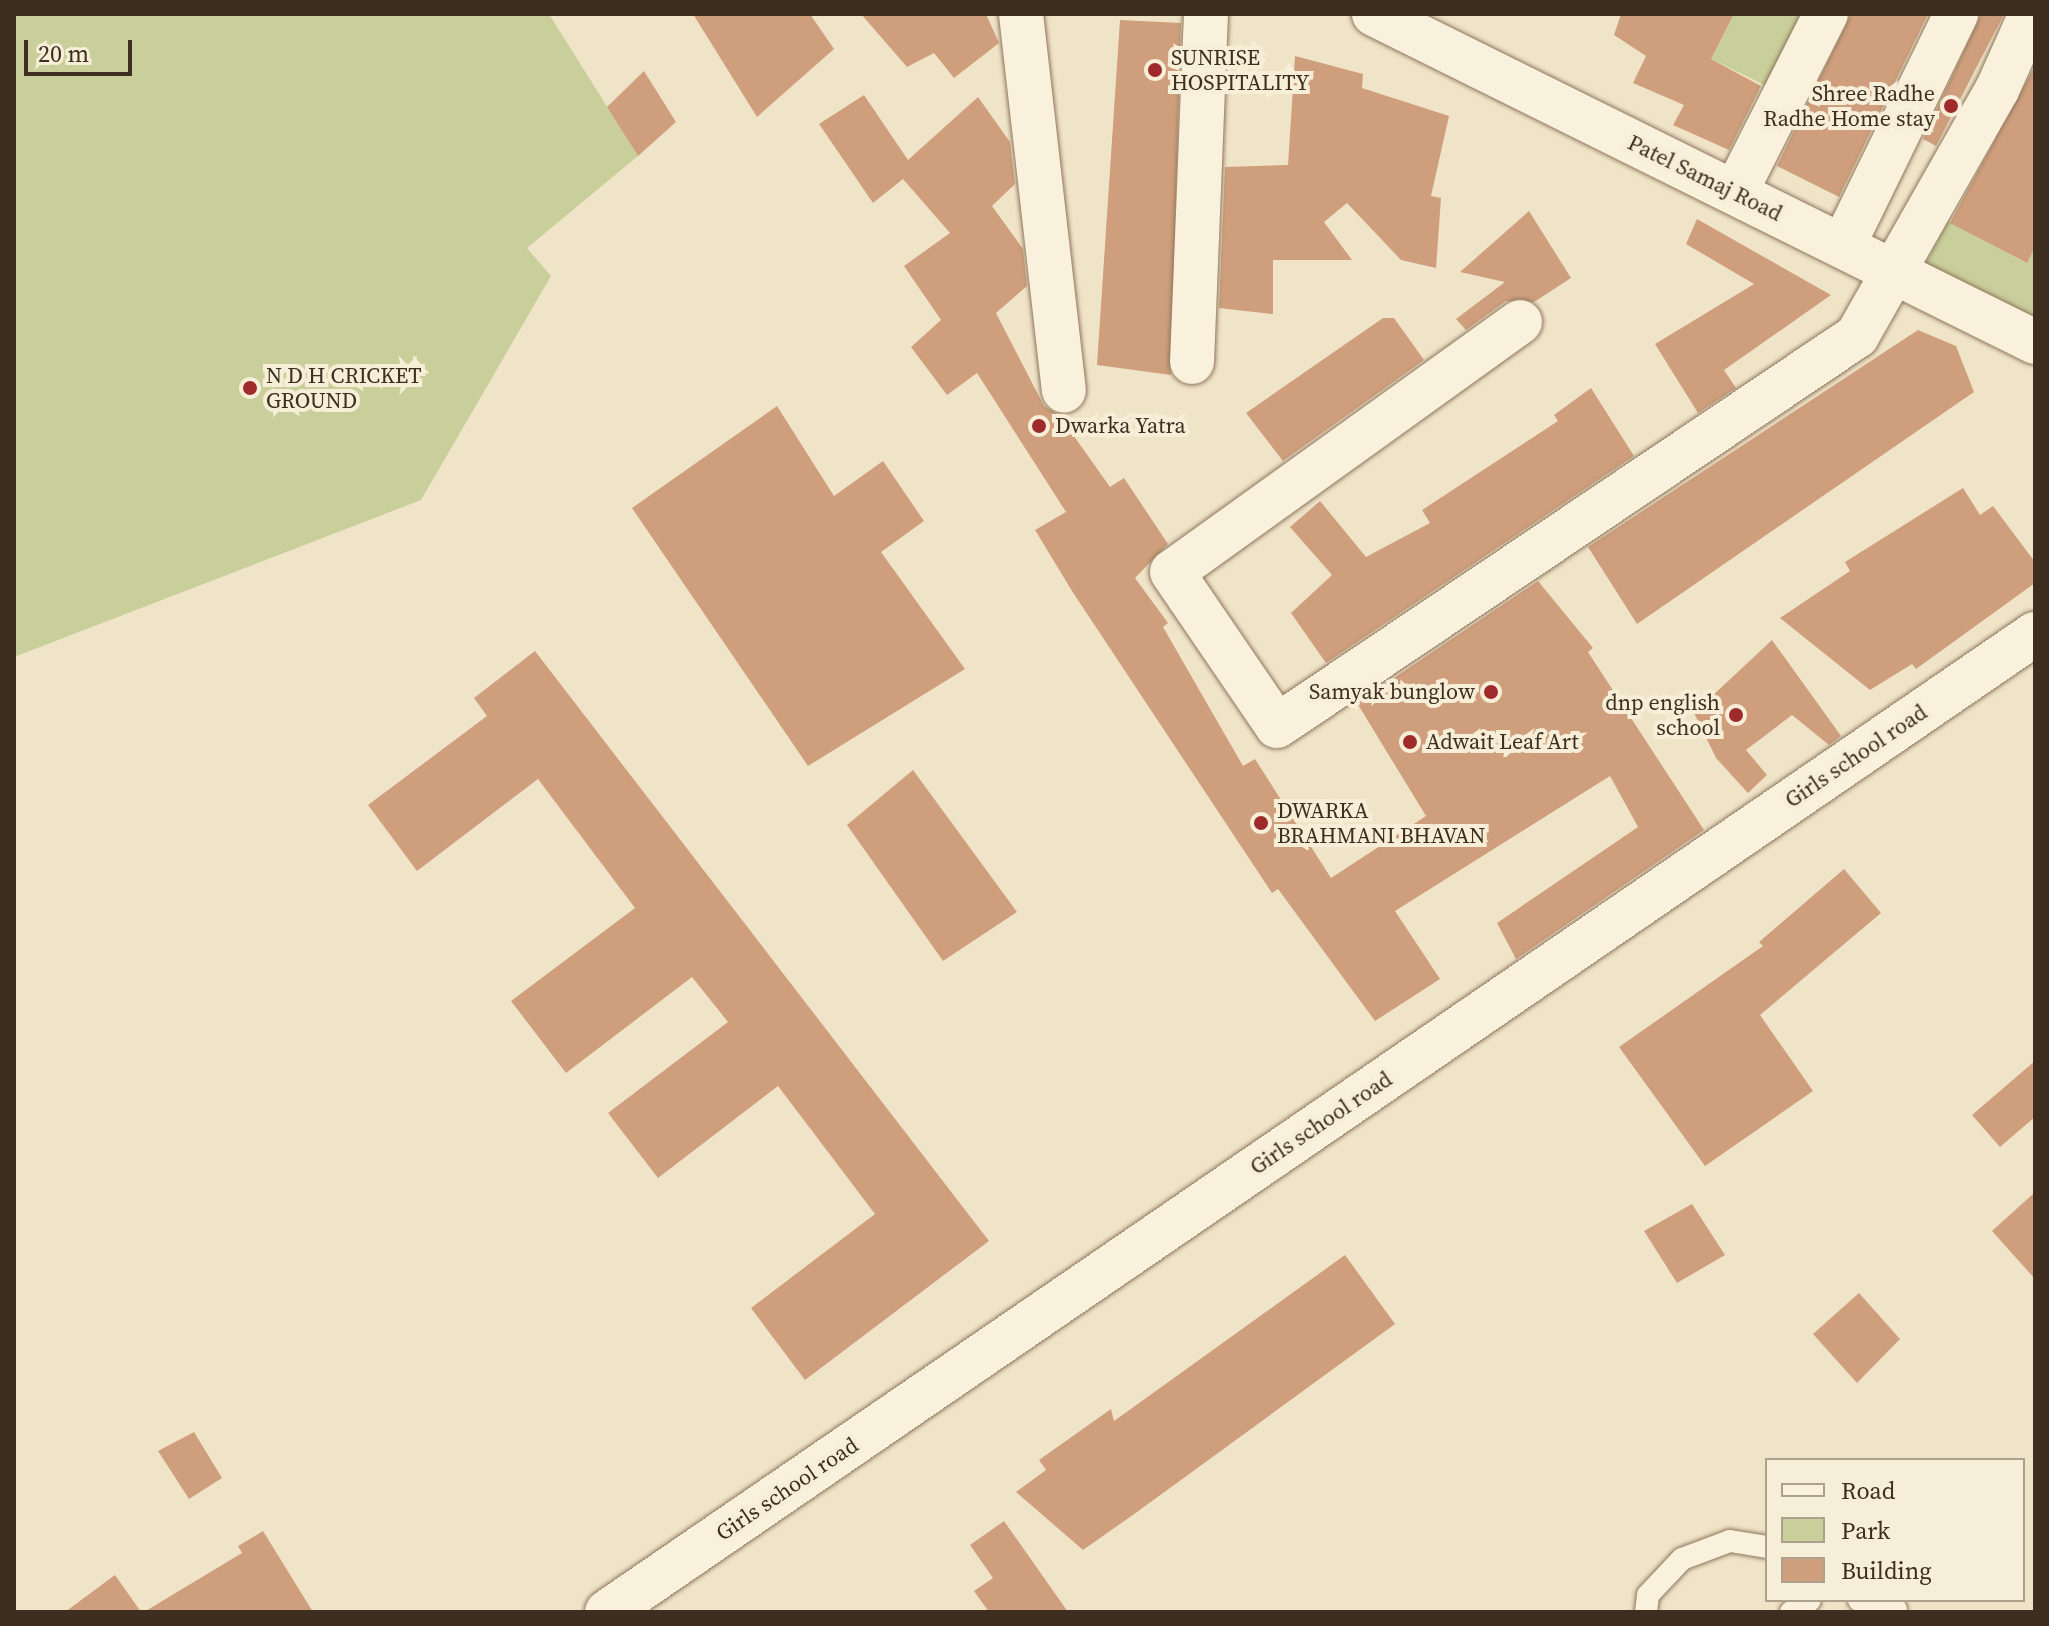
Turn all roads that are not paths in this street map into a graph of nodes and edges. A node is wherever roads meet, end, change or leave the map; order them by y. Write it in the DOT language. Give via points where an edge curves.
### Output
graph roads {
  1 [pos="1021,14"];
  2 [pos="1206,14"];
  3 [pos="1374,14"];
  4 [pos="1826,14"];
  5 [pos="1956,14"];
  6 [pos="2031,14"];
  7 [pos="1735,193"];
  8 [pos="1843,246"];
  9 [pos="1896,272"];
  10 [pos="1520,322"];
  11 [pos="2035,342"];
  12 [pos="1192,362"];
  13 [pos="1064,391"];
  14 [pos="2035,634"];
  15 [pos="1765,1547"];
  16 [pos="1869,1602"];
  17 [pos="1893,1607"];
  18 [pos="607,1612"];
  19 [pos="1646,1612"];
  1 -- 13 [label="street"];
  2 -- 12 [label="street"];
  3 -- 7 [label="street, Patel Samaj Road"];
  4 -- 7 [label="street"];
  5 -- 8 [label="street"];
  6 -- 9 [label="street"];
  7 -- 8 [label="street, Patel Samaj Road"];
  8 -- 9 [label="street, Patel Samaj Road"];
  9 -- 10 [label="street" via="1857,336 1277,726 1172,572"];
  9 -- 11 [label="street, Patel Samaj Road"];
  14 -- 18 [label="street, Girls school road"];
  15 -- 19 [label="lane" via="1730,1541 1682,1559 1648,1595"];
  16 -- 17 [label="lane"];
}
